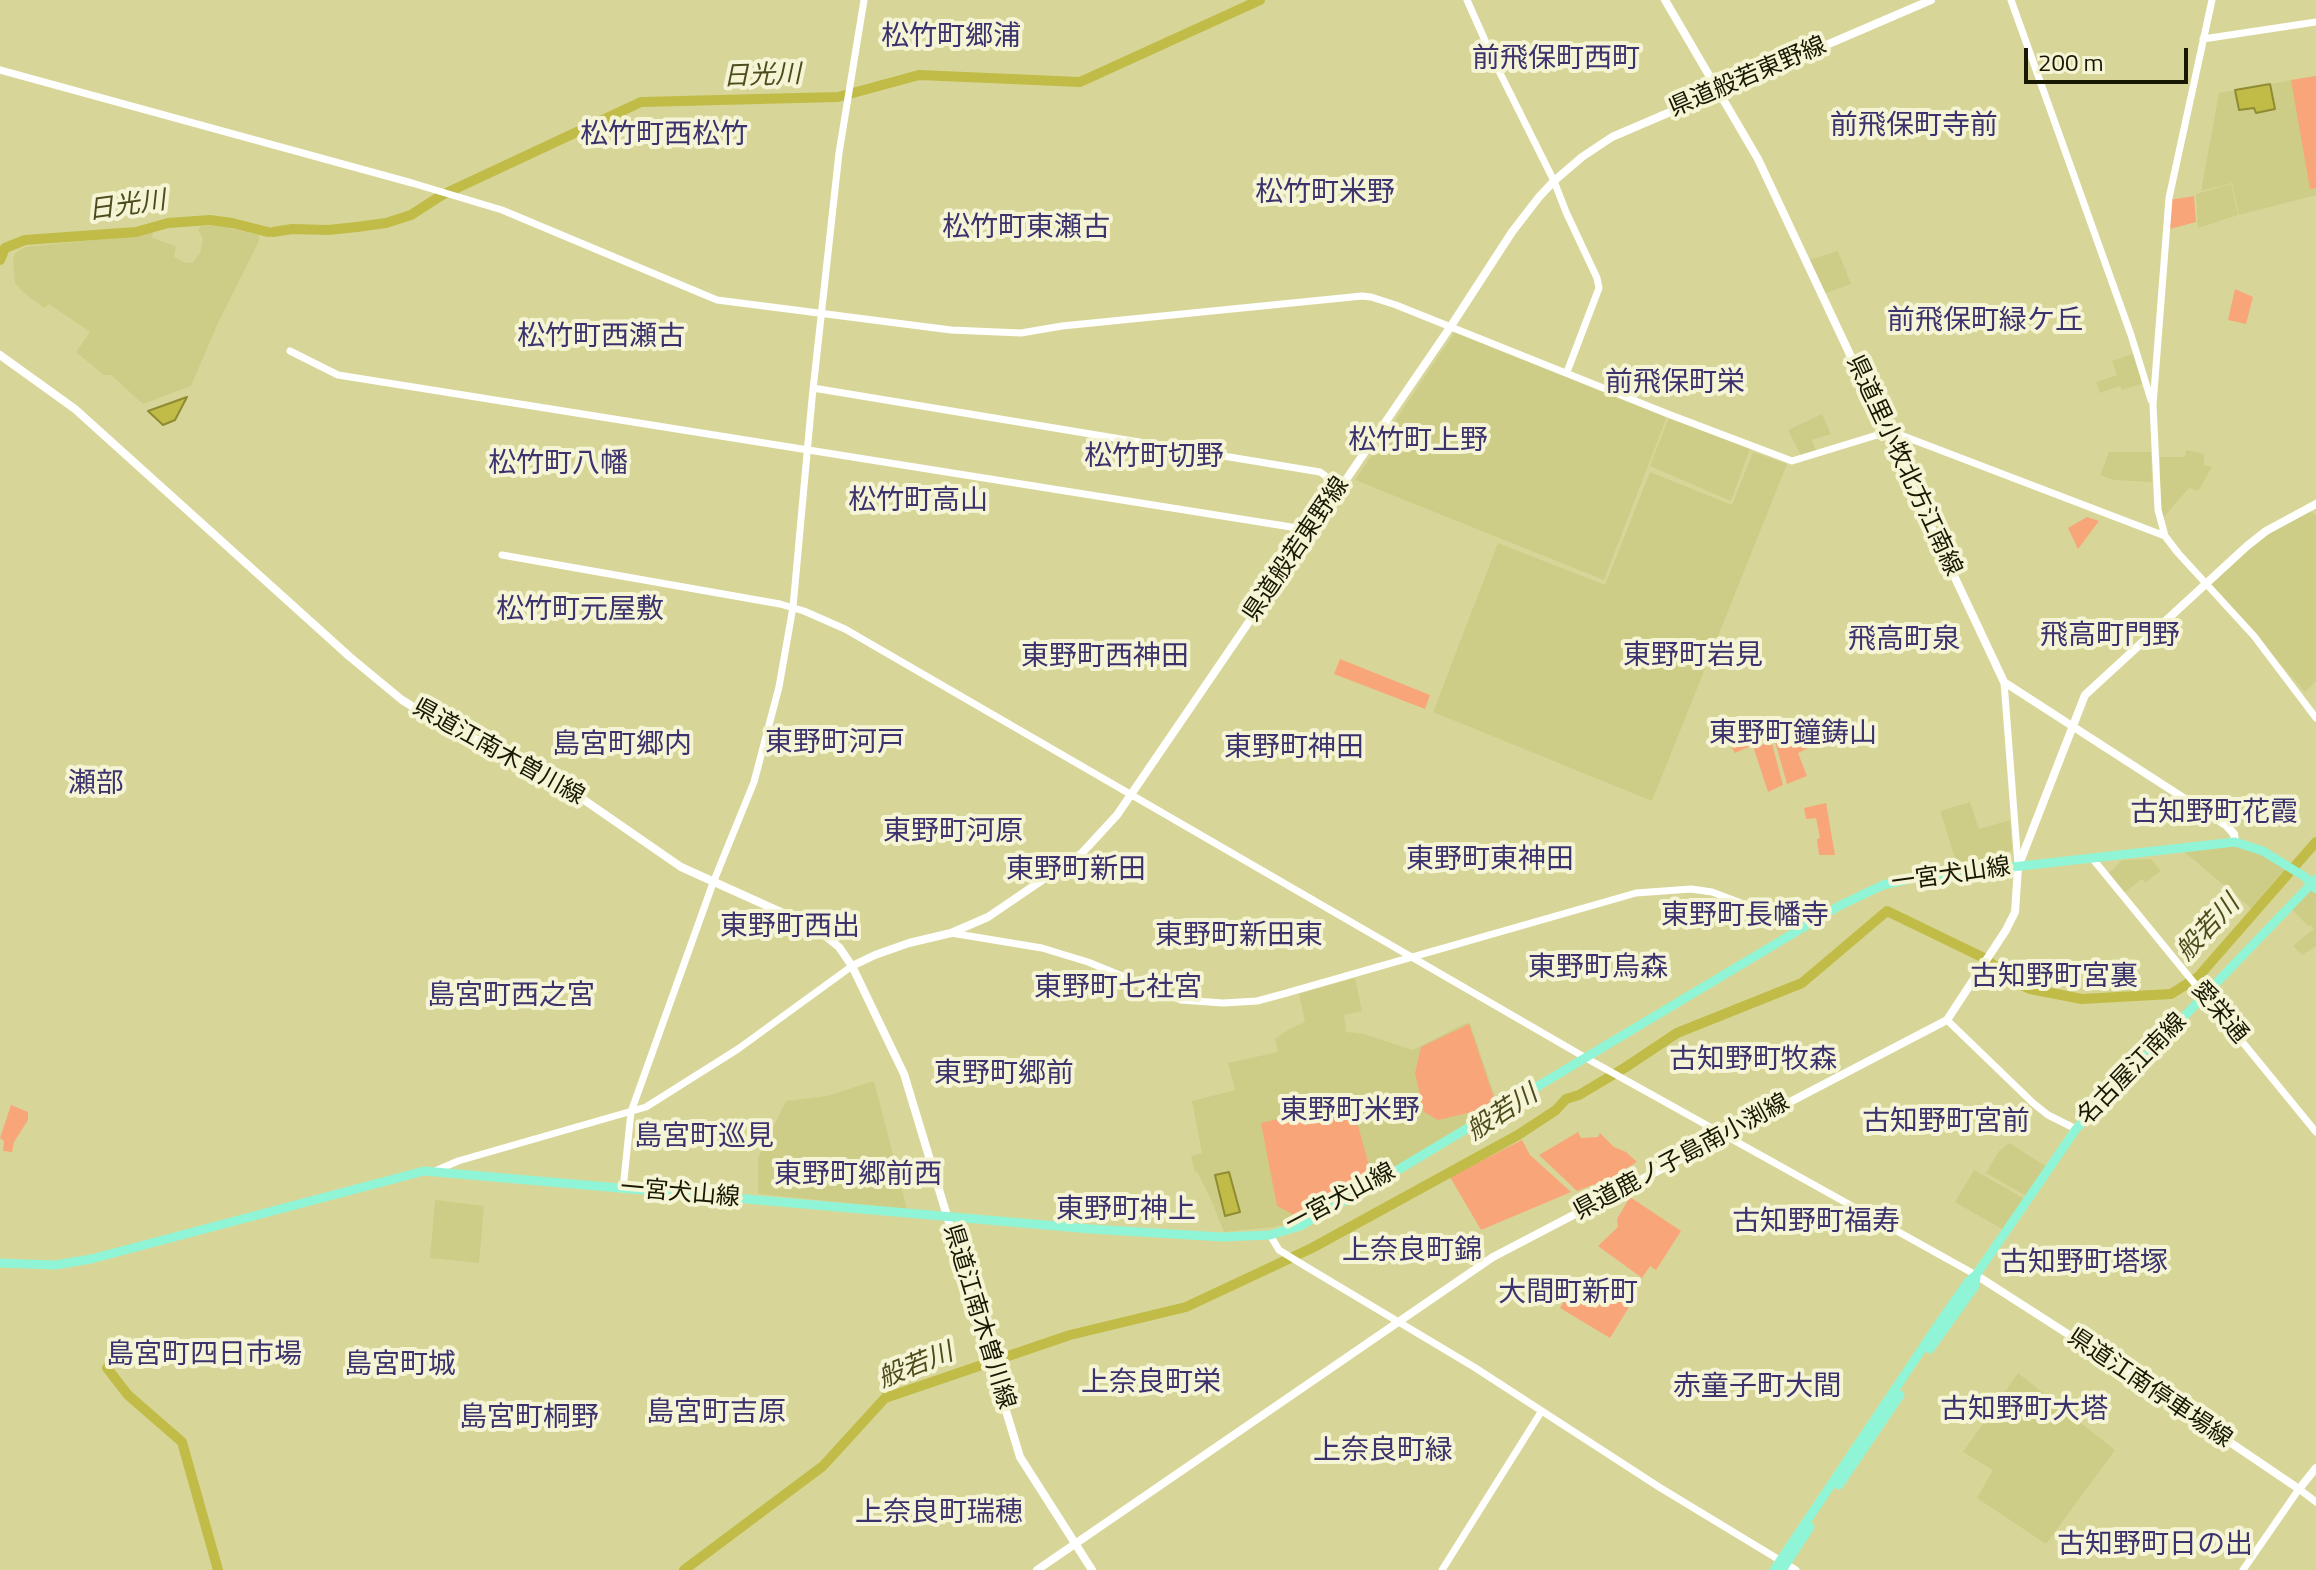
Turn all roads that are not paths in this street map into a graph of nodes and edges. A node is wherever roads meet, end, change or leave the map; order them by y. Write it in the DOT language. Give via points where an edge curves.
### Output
graph roads {
  1 [pos="864,0"];
  2 [pos="1467,0"];
  3 [pos="1665,0"];
  4 [pos="1931,0"];
  5 [pos="2011,0"];
  6 [pos="2212,0"];
  7 [pos="2316,22"];
  8 [pos="2203,39"];
  9 [pos="0,70"];
  10 [pos="1718,91"];
  11 [pos="1554,181"];
  12 [pos="820,315"];
  13 [pos="1451,326"];
  14 [pos="290,351"];
  15 [pos="0,355"];
  16 [pos="1567,372"];
  17 [pos="813,388"];
  18 [pos="2153,405"];
  19 [pos="1887,432"];
  20 [pos="808,450"];
  21 [pos="1340,486"];
  22 [pos="2316,504"];
  23 [pos="1310,530"];
  24 [pos="2165,536"];
  25 [pos="502,555"];
  26 [pos="2206,584"];
  27 [pos="793,607"];
  28 [pos="2004,682"];
  29 [pos="2316,718"];
  30 [pos="2072,726"];
  31 [pos="1131,794"];
  32 [pos="2235,842"];
  33 [pos="2092,858"];
  34 [pos="2018,867"];
  35 [pos="713,883"];
  36 [pos="2315,884"];
  37 [pos="1806,927"];
  38 [pos="951,933"];
  39 [pos="1409,957"];
  40 [pos="852,966"];
  41 [pos="2204,995"];
  42 [pos="1947,1020"];
  43 [pos="1586,1058"];
  44 [pos="631,1112"];
  45 [pos="2076,1129"];
  46 [pos="2316,1132"];
  47 [pos="1726,1135"];
  48 [pos="433,1172"];
  49 [pos="623,1189"];
  50 [pos="948,1217"];
  51 [pos="1270,1235"];
  52 [pos="0,1263"];
  53 [pos="1976,1275"];
  54 [pos="1398,1323"];
  55 [pos="1541,1412"];
  56 [pos="2316,1468"];
  57 [pos="2299,1489"];
  58 [pos="2316,1502"];
  59 [pos="1075,1544"];
  60 [pos="1783,1565"];
  61 [pos="1037,1570"];
  62 [pos="1092,1570"];
  63 [pos="1442,1570"];
  64 [pos="1774,1570"];
  65 [pos="1796,1570"];
  66 [pos="2243,1570"];
  1 -- 12 [label="street"];
  2 -- 11 [label="street"];
  3 -- 10 [label="main road, 県道里小牧北方江南線"];
  4 -- 10 [label="main road, 県道般若東野線"];
  5 -- 18 [label="street"];
  6 -- 8 [label="street"];
  7 -- 8 [label="street"];
  8 -- 18 [label="street" via="2169,198"];
  9 -- 12 [label="street" via="448,193 522,217 703,295"];
  10 -- 11 [label="main road, 県道般若東野線" via="1612,137"];
  10 -- 19 [label="main road, 県道里小牧北方江南線" via="1764,171"];
  11 -- 13 [label="main road, 県道般若東野線" via="1512,232"];
  11 -- 16 [label="street" via="1599,288"];
  12 -- 13 [label="street" via="1021,333 1362,296"];
  12 -- 17 [label="street"];
  13 -- 16 [label="street"];
  13 -- 21 [label="main road, 県道般若東野線"];
  14 -- 20 [label="street" via="338,375"];
  15 -- 35 [label="main road, 県道江南木曽川線" via="75,409 383,686 423,713 548,775 659,853"];
  16 -- 19 [label="street" via="1792,461"];
  17 -- 20 [label="street"];
  17 -- 21 [label="street" via="1320,472"];
  18 -- 24 [label="street" via="2157,501"];
  19 -- 24 [label="street"];
  19 -- 28 [label="main road, 県道里小牧北方江南線"];
  20 -- 23 [label="street"];
  20 -- 27 [label="street"];
  21 -- 23 [label="main road, 県道般若東野線"];
  22 -- 26 [label="main road, 県道鹿ノ子島南小渕線" via="2266,531"];
  23 -- 31 [label="main road, 県道般若東野線"];
  24 -- 26 [label="street"];
  25 -- 27 [label="street"];
  26 -- 29 [label="street" via="2254,636"];
  26 -- 30 [label="main road, 県道鹿ノ子島南小渕線" via="2085,695"];
  27 -- 31 [label="street" via="845,629"];
  27 -- 35 [label="street" via="765,747"];
  28 -- 30 [label="main road"];
  28 -- 34 [label="street"];
  30 -- 32 [label="main road" via="2229,828"];
  30 -- 34 [label="main road, 県道鹿ノ子島南小渕線"];
  31 -- 38 [label="main road, 県道般若東野線" via="1082,853 1009,905"];
  31 -- 39 [label="street"];
  32 -- 33 [label="main road, 一宮犬山線"];
  32 -- 36 [label="main road, 一宮犬山線" via="2263,851"];
  33 -- 34 [label="main road, 一宮犬山線"];
  33 -- 41 [label="street, 愛栄通"];
  34 -- 37 [label="main road, 一宮犬山線" via="1883,885"];
  34 -- 42 [label="main road, 県道鹿ノ子島南小渕線" via="2015,912"];
  35 -- 40 [label="main road, 県道江南木曽川線" via="814,927"];
  35 -- 44 [label="street"];
  36 -- 41 [label="main road, 名古屋江南線"];
  37 -- 39 [label="street" via="1712,892 1667,890 1624,896"];
  37 -- 43 [label="main road, 一宮犬山線"];
  38 -- 39 [label="street" via="1042,948 1189,1002 1257,1001"];
  38 -- 40 [label="main road, 県道般若東野線"];
  39 -- 43 [label="street"];
  40 -- 44 [label="street" via="727,1056"];
  40 -- 50 [label="main road, 県道江南木曽川線" via="904,1074"];
  41 -- 45 [label="main road, 名古屋江南線"];
  41 -- 46 [label="street, 愛栄通"];
  42 -- 45 [label="street" via="2033,1103"];
  42 -- 47 [label="main road, 県道鹿ノ子島南小渕線"];
  43 -- 47 [label="street"];
  43 -- 51 [label="main road, 一宮犬山線" via="1300,1226"];
  44 -- 48 [label="street"];
  44 -- 49 [label="street"];
  45 -- 53 [label="main road, 名古屋江南線"];
  47 -- 53 [label="street"];
  47 -- 54 [label="main road, 県道鹿ノ子島南小渕線" via="1493,1257"];
  48 -- 49 [label="main road, 一宮犬山線"];
  48 -- 52 [label="main road, 一宮犬山線" via="91,1259 55,1265"];
  49 -- 50 [label="main road, 一宮犬山線"];
  50 -- 51 [label="main road, 一宮犬山線" via="1222,1237"];
  50 -- 59 [label="main road, 県道江南木曽川線" via="1020,1457"];
  51 -- 54 [label="street" via="1279,1250"];
  53 -- 57 [label="main road, 県道江南停車場線"];
  53 -- 60 [label="main road, 名古屋江南線"];
  54 -- 55 [label="street"];
  54 -- 59 [label="main road, 県道鹿ノ子島南小渕線"];
  55 -- 60 [label="street"];
  55 -- 63 [label="street"];
  56 -- 57 [label="main road"];
  57 -- 58 [label="street"];
  57 -- 66 [label="street"];
  59 -- 61 [label="main road, 県道鹿ノ子島南小渕線"];
  59 -- 62 [label="main road, 県道江南木曽川線"];
  60 -- 64 [label="main road, 名古屋江南線"];
  60 -- 65 [label="street"];
}
